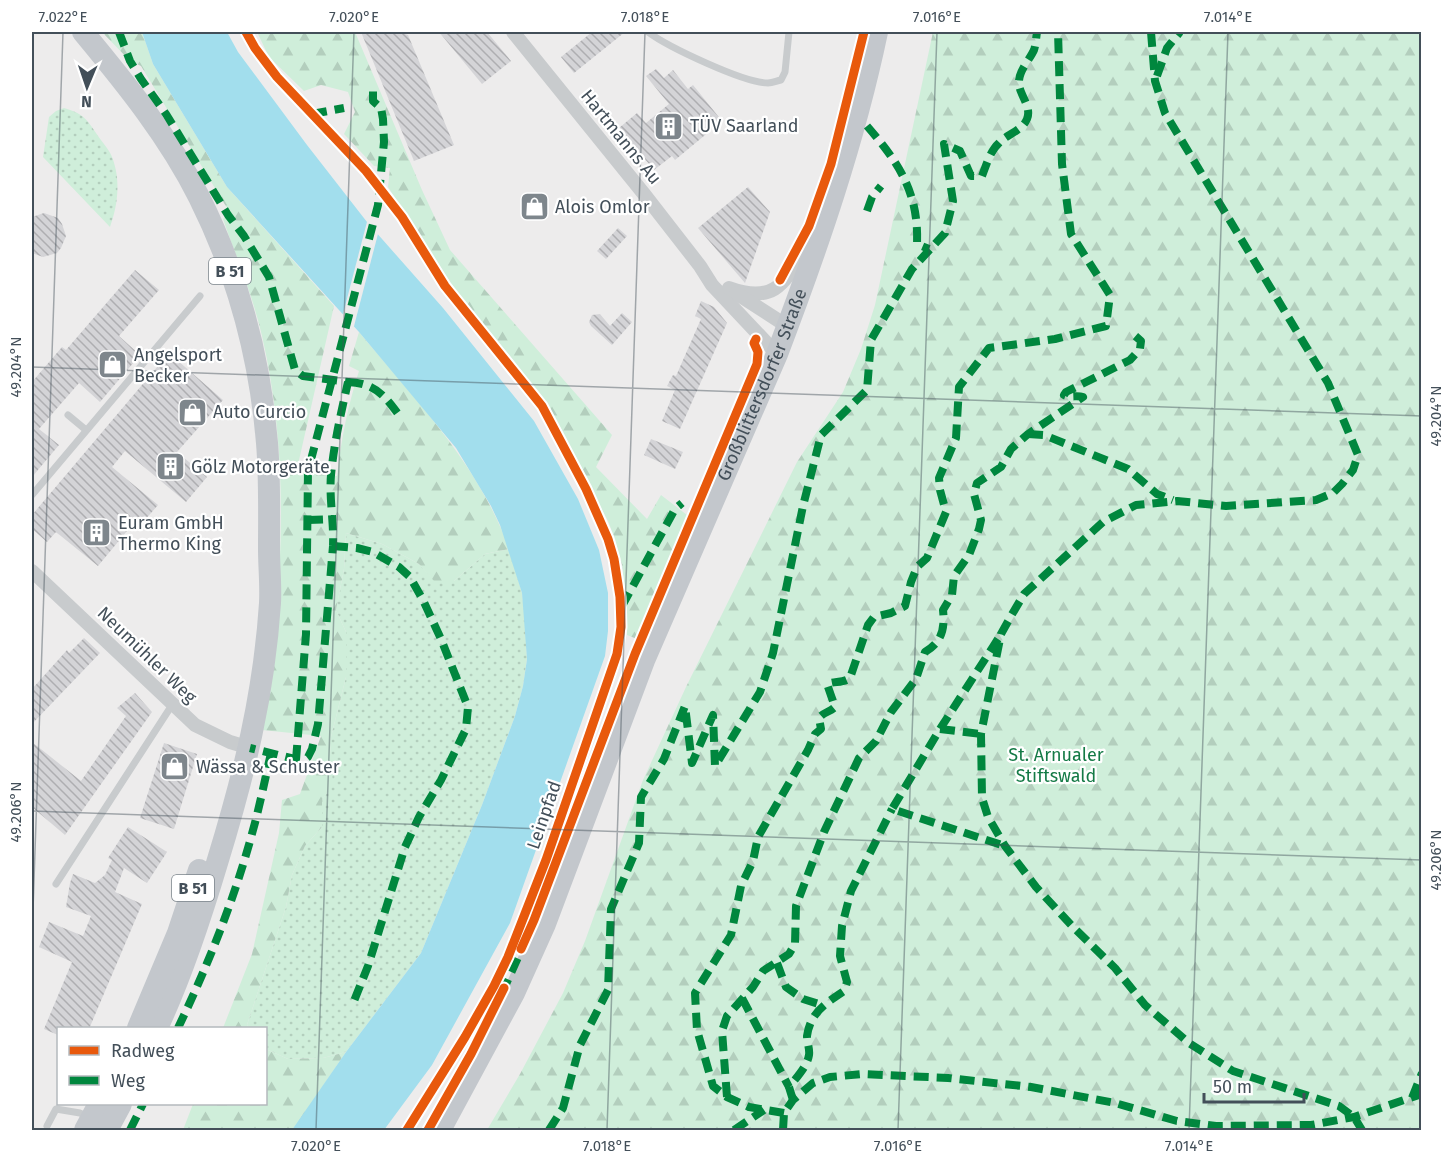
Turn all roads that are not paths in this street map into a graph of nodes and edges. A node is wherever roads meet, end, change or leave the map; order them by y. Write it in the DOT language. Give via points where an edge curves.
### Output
graph roads {
  1 [pos="83,32"];
  2 [pos="246,32"];
  3 [pos="513,32"];
  4 [pos="648,32"];
  5 [pos="789,32"];
  6 [pos="877,32"];
  7 [pos="822,228"];
  8 [pos="700,266"];
  9 [pos="729,288"];
  10 [pos="200,296"];
  11 [pos="787,326"];
  12 [pos="777,354"];
  13 [pos="68,415"];
  14 [pos="86,430"];
  15 [pos="32,495"];
  16 [pos="32,571"];
  17 [pos="172,705"];
  18 [pos="243,746"];
  19 [pos="56,884"];
  20 [pos="139,1027"];
  21 [pos="158,1027"];
  22 [pos="120,1105"];
  23 [pos="96,1121"];
  24 [pos="46,1126"];
  25 [pos="407,1131"];
  26 [pos="440,1131"];
  1 -- 18 [label="main road, B 51" via="130,89 181,164 229,267 250,335 262,402 269,482 269,549 262,578"];
  2 -- 25 [label="lane, Leinpfad" via="277,77 366,171 402,217 451,294 538,399 602,522 614,559 621,627 617,654 546,860 494,986"];
  3 -- 8 [label="street, Hartmanns Au"];
  4 -- 5 [label="lane" via="719,68 766,83 781,80 785,72"];
  6 -- 7 [label="main road, Großblittersdorfer Straße" via="843,168"];
  7 -- 9 [label="street, Hartmanns Au" via="778,288 747,293"];
  7 -- 11 [label="main road, Großblittersdorfer Straße"];
  8 -- 9 [label="street, Hartmanns Au"];
  8 -- 12 [label="street, Hartmanns Au"];
  9 -- 11 [label="street, Hartmanns Au"];
  10 -- 14 [label="lane"];
  11 -- 12 [label="main road, Großblittersdorfer Straße"];
  12 -- 26 [label="main road, Großblittersdorfer Straße" via="645,658 545,924 514,993"];
  13 -- 14 [label="lane"];
  14 -- 15 [label="lane"];
  16 -- 17 [label="street, Neumühler Weg"];
  17 -- 18 [label="street, Neumühler Weg" via="195,725"];
  17 -- 19 [label="lane"];
  18 -- 20 [label="main road, B 51" via="178,933"];
  18 -- 21 [label="main road, B 51" via="240,789 199,923"];
  22 -- 23 [label="main road"];
  23 -- 24 [label="lane" via="80,1113 56,1109"];
}
